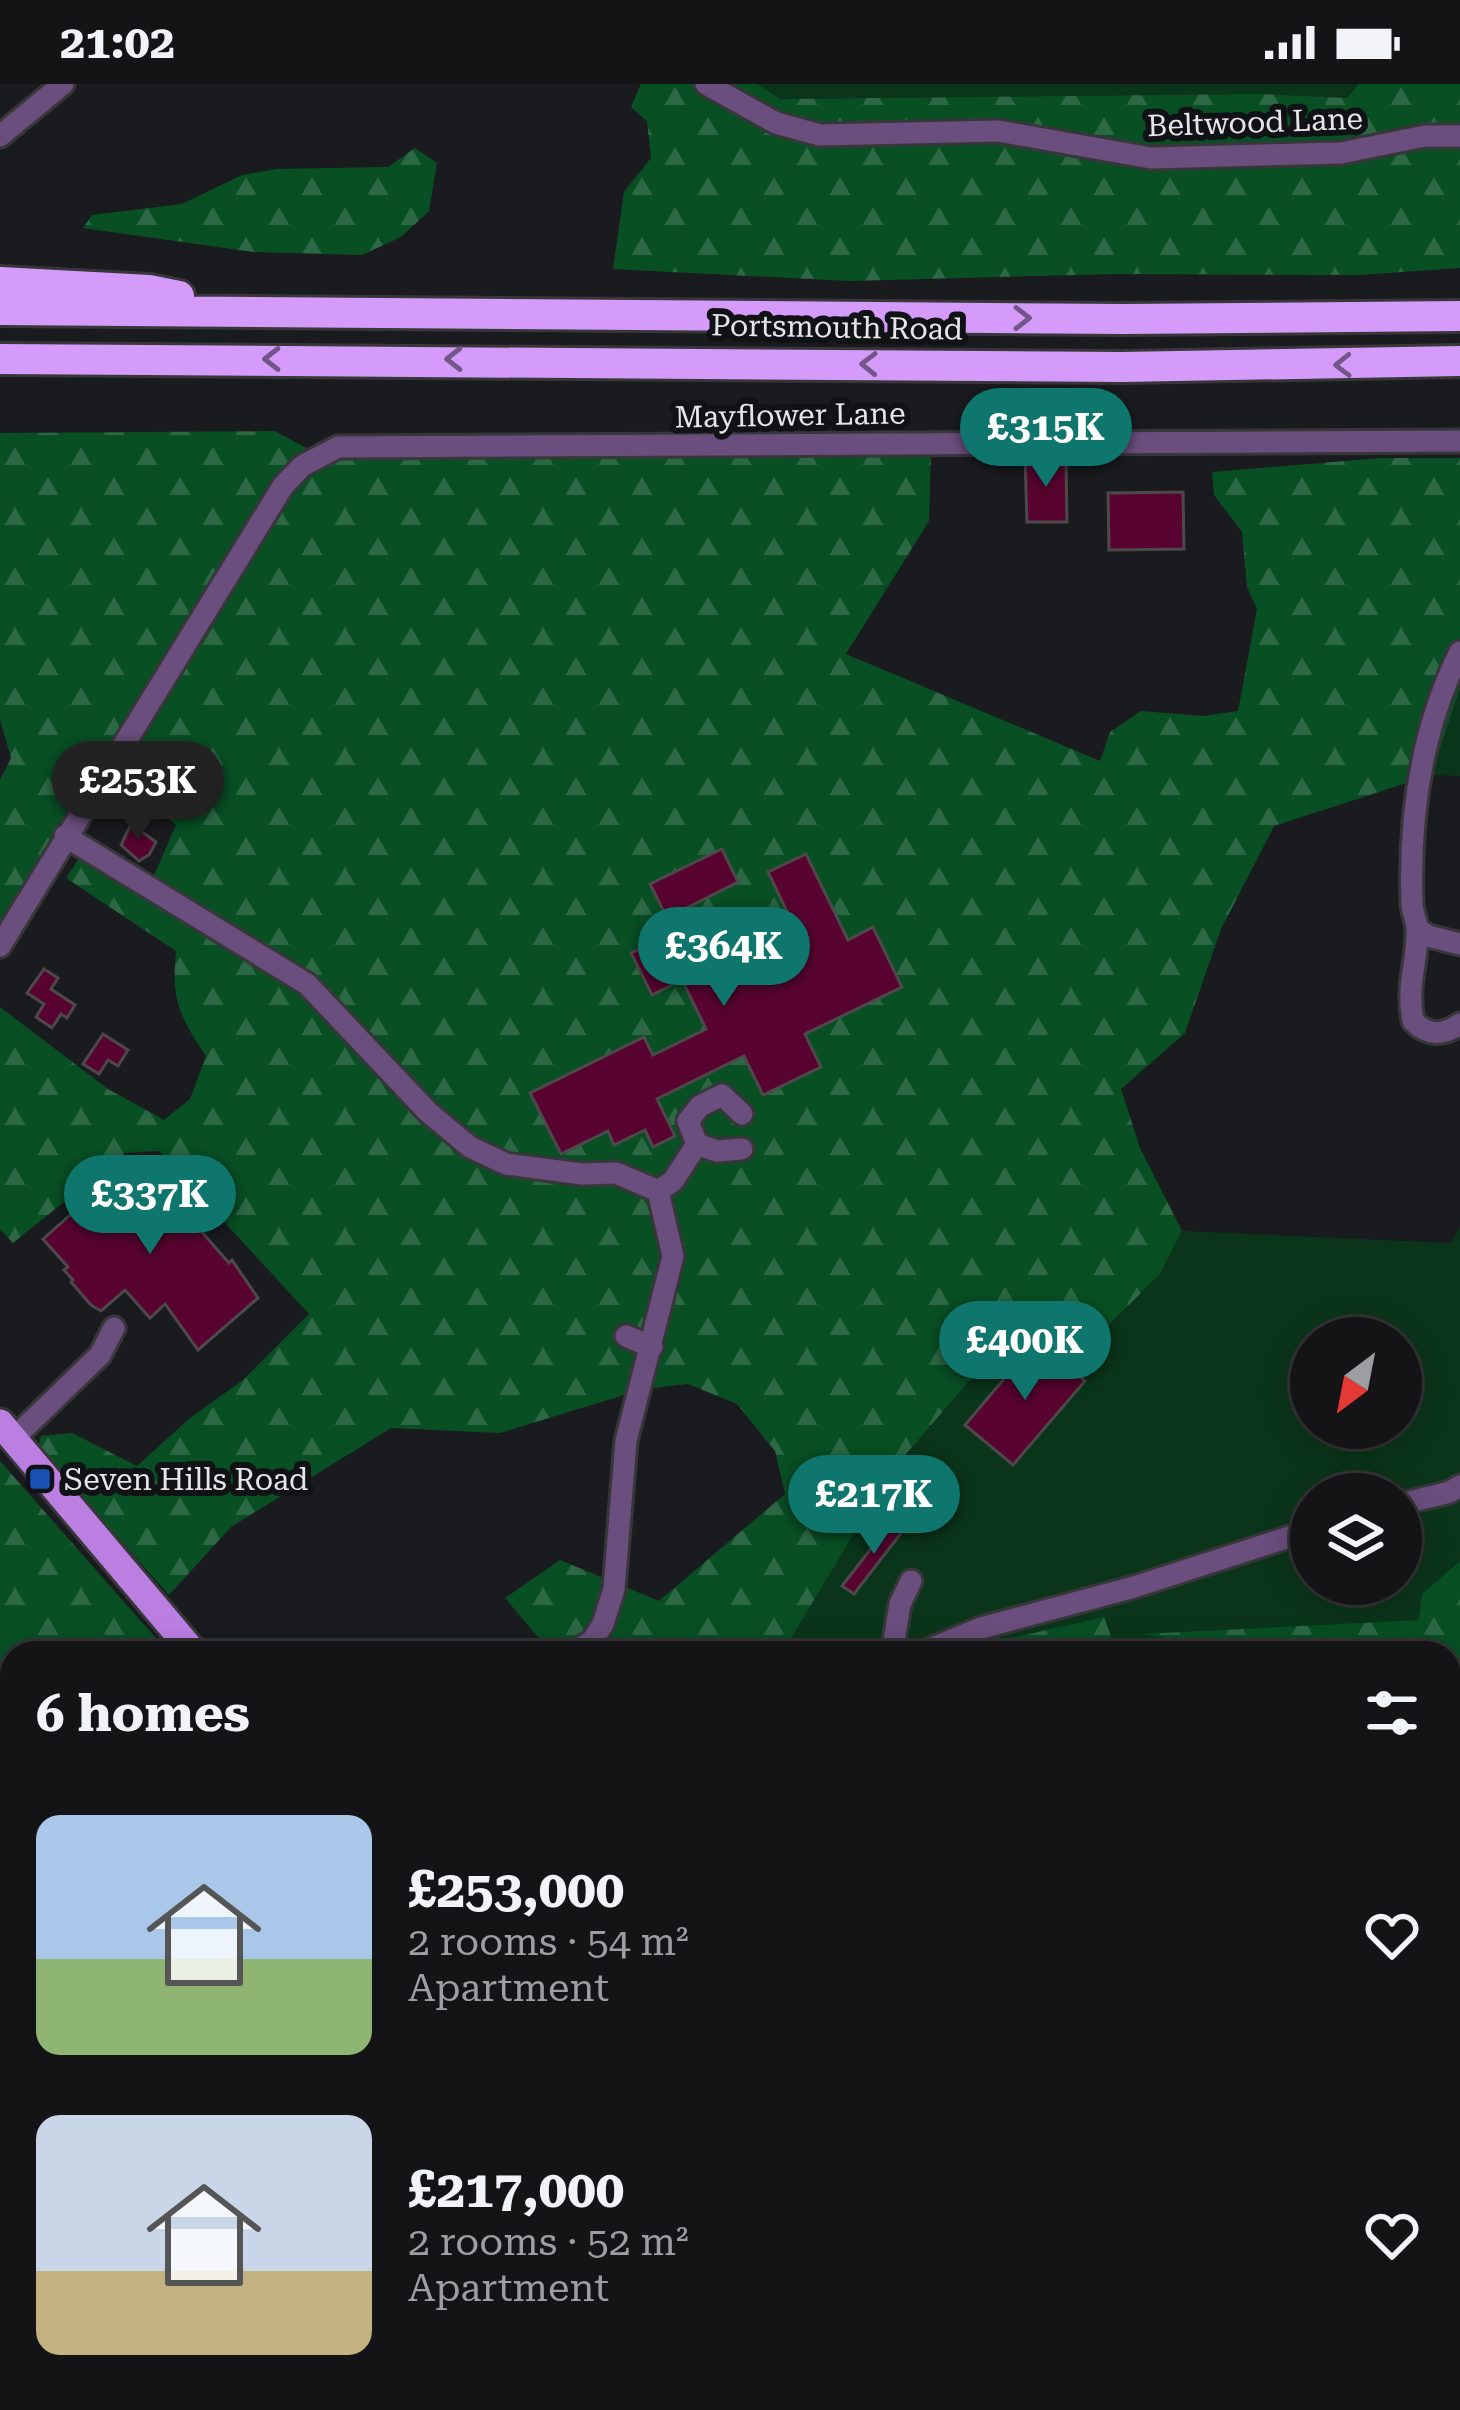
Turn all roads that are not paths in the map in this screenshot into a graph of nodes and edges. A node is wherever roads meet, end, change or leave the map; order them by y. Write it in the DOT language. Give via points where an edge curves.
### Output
graph roads {
  1 [pos="63,84"];
  2 [pos="706,84"];
  3 [pos="0,136"];
  4 [pos="1460,136"];
  5 [pos="0,282"];
  6 [pos="0,310"];
  7 [pos="268,311"];
  8 [pos="1460,316"];
  9 [pos="0,359"];
  10 [pos="214,359"];
  11 [pos="1460,361"];
  12 [pos="0,378"];
  13 [pos="1460,441"];
  14 [pos="1460,652"];
  15 [pos="65,836"];
  16 [pos="1417,928"];
  17 [pos="1460,944"];
  18 [pos="0,946"];
  19 [pos="1460,1024"];
  20 [pos="742,1114"];
  21 [pos="697,1144"];
  22 [pos="742,1149"];
  23 [pos="658,1190"];
  24 [pos="114,1328"];
  25 [pos="626,1336"];
  26 [pos="652,1347"];
  27 [pos="7,1431"];
  28 [pos="1457,1495"];
  29 [pos="1422,1501"];
  30 [pos="1290,1536"];
  31 [pos="911,1581"];
  32 [pos="184,1641"];
  33 [pos="592,1641"];
  34 [pos="894,1641"];
  35 [pos="950,1641"];
  1 -- 3 [label="street"];
  2 -- 4 [label="street, Beltwood Lane" via="776,123 820,135 982,130 1151,158 1341,153"];
  5 -- 7 [label="highway" via="149,290"];
  6 -- 7 [label="highway"];
  7 -- 8 [label="highway, Portsmouth Road, one-way"];
  9 -- 10 [label="highway"];
  11 -- 10 [label="highway, Portsmouth Road, one-way" via="1122,367"];
  10 -- 12 [label="highway"];
  13 -- 15 [label="street, Mayflower Lane" via="338,447 283,486"];
  14 -- 16 [label="street" via="1432,724 1414,807"];
  15 -- 18 [label="street"];
  15 -- 23 [label="street" via="308,984 470,1147 506,1164 616,1173"];
  16 -- 17 [label="street"];
  16 -- 19 [label="street" via="1413,1021 1437,1034"];
  20 -- 21 [label="street" via="722,1095 700,1106 688,1120"];
  21 -- 22 [label="street"];
  21 -- 23 [label="street"];
  23 -- 26 [label="street" via="684,1259"];
  24 -- 27 [label="street" via="100,1355"];
  25 -- 26 [label="street"];
  26 -- 33 [label="street" via="626,1441 610,1608"];
  27 -- 32 [label="main road"];
  28 -- 29 [label="street"];
  30 -- 35 [label="street"];
  31 -- 34 [label="street"];
}
